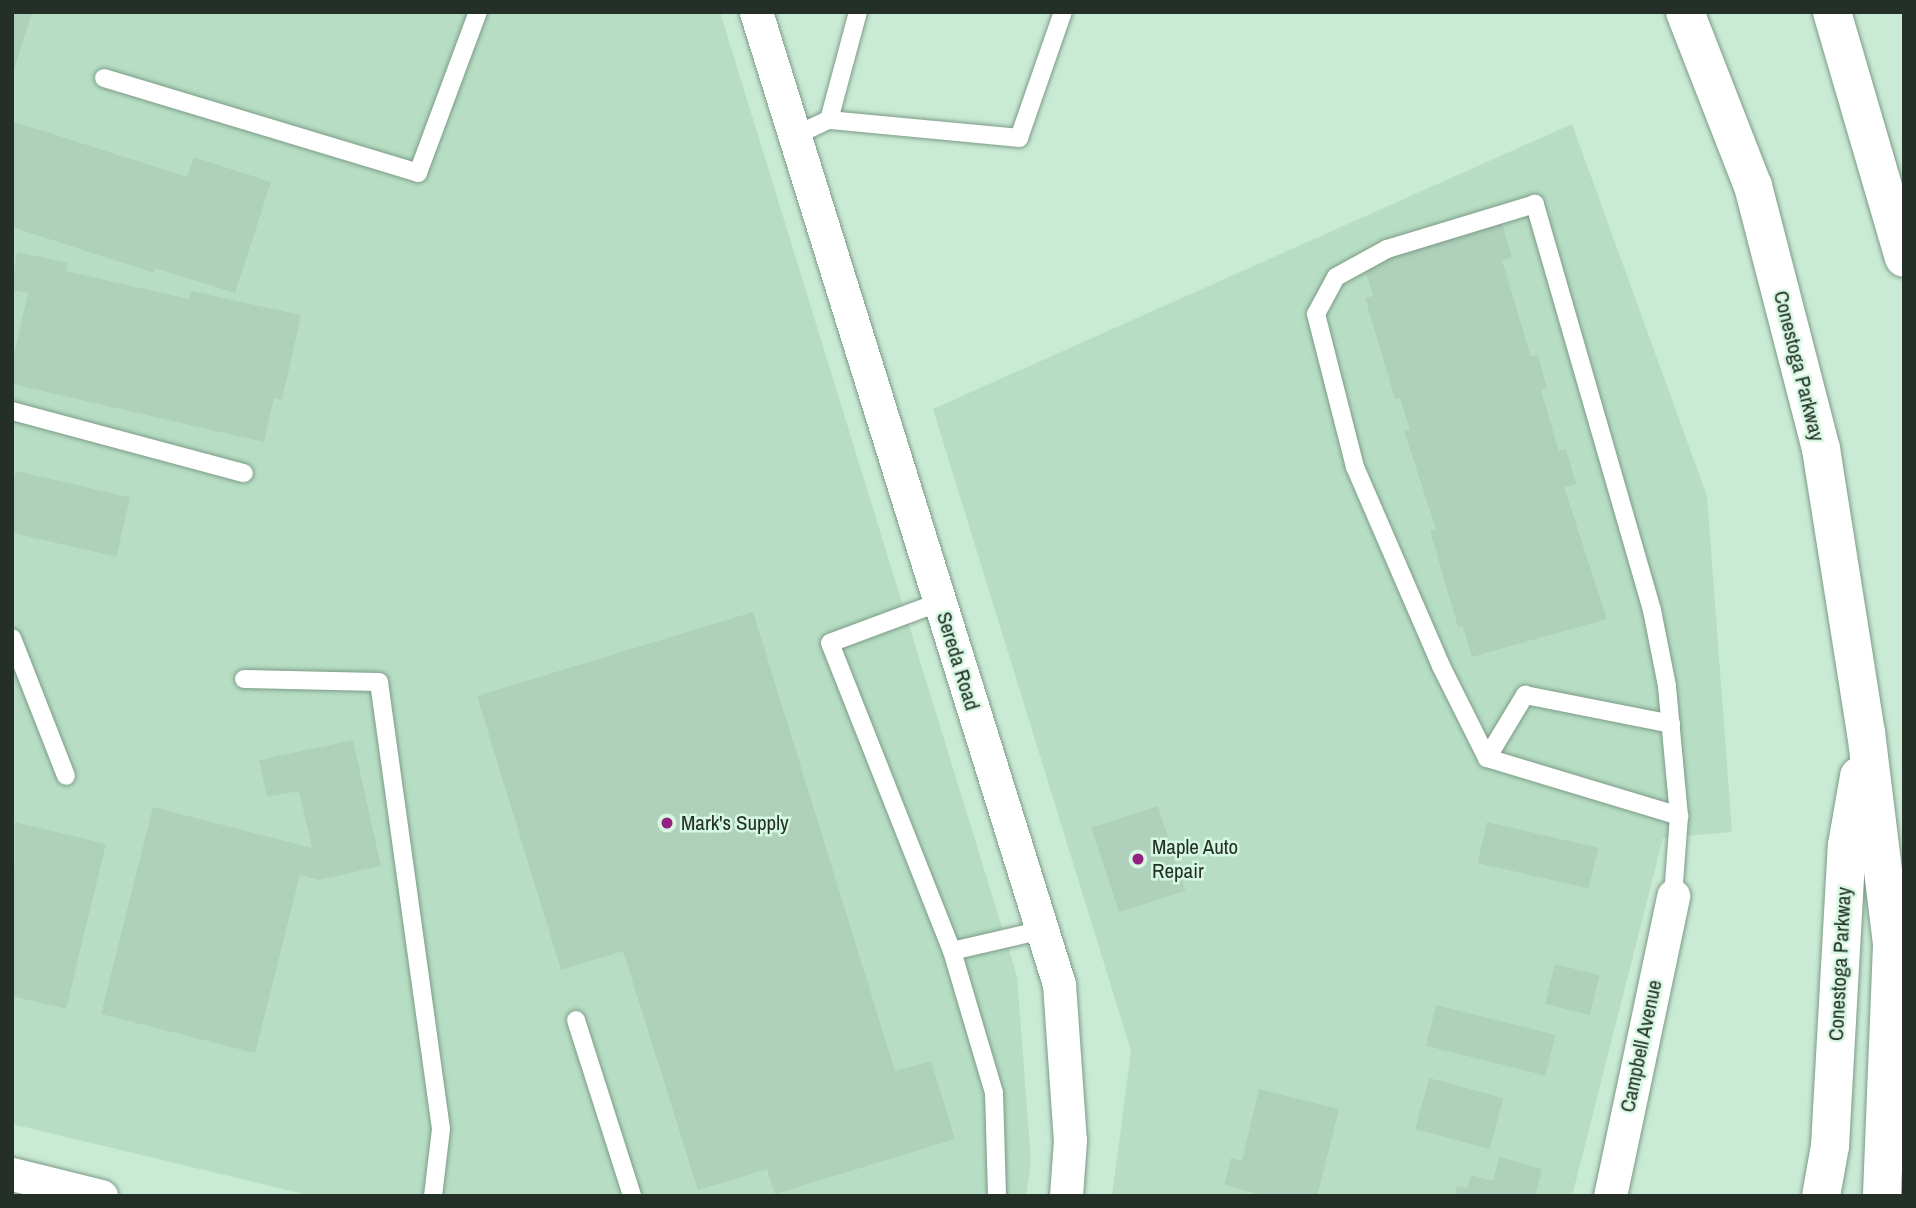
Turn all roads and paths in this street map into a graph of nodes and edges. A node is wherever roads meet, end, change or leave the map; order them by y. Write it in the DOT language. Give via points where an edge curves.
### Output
graph roads {
  1 [pos="478,12"];
  2 [pos="756,12"];
  3 [pos="858,12"];
  4 [pos="1063,12"];
  5 [pos="1685,12"];
  6 [pos="1832,12"];
  7 [pos="104,78"];
  8 [pos="829,120"];
  9 [pos="794,135"];
  10 [pos="1904,258"];
  11 [pos="12,411"];
  12 [pos="244,473"];
  13 [pos="940,602"];
  14 [pos="12,638"];
  15 [pos="244,679"];
  16 [pos="1671,724"];
  17 [pos="1866,732"];
  18 [pos="1487,758"];
  19 [pos="66,776"];
  20 [pos="1679,816"];
  21 [pos="1673,896"];
  22 [pos="1042,930"];
  23 [pos="952,951"];
  24 [pos="576,1020"];
  25 [pos="12,1174"];
  26 [pos="101,1196"];
  27 [pos="433,1196"];
  28 [pos="632,1196"];
  29 [pos="997,1196"];
  30 [pos="1066,1196"];
  31 [pos="1610,1196"];
  32 [pos="1821,1196"];
  33 [pos="1882,1196"];
  1 -- 7 [label="lane" via="418,173"];
  2 -- 9 [label="street, Sereda Road"];
  3 -- 8 [label="lane"];
  4 -- 8 [label="lane" via="1019,138"];
  5 -- 17 [label="highway, Conestoga Parkway" via="1753,186 1821,449"];
  6 -- 10 [label="highway"];
  8 -- 9 [label="lane"];
  9 -- 13 [label="street, Sereda Road"];
  11 -- 12 [label="lane"];
  13 -- 22 [label="street, Sereda Road"];
  13 -- 23 [label="lane" via="830,643"];
  14 -- 19 [label="lane"];
  15 -- 27 [label="lane" via="379,682 441,1129"];
  16 -- 18 [label="lane" via="1525,695"];
  16 -- 18 [label="lane" via="1652,610 1535,204 1387,249 1336,277 1316,314 1355,467 1441,666"];
  16 -- 20 [label="lane"];
  17 -- 32 [label="highway, Conestoga Parkway" via="1847,845 1830,1146"];
  17 -- 33 [label="highway, Conestoga Parkway" via="1892,945"];
  18 -- 20 [label="lane"];
  20 -- 21 [label="lane"];
  21 -- 31 [label="street, Campbell Avenue"];
  22 -- 23 [label="lane"];
  22 -- 30 [label="street, Sereda Road" via="1059,984 1070,1140"];
  23 -- 29 [label="lane" via="994,1093"];
  24 -- 28 [label="lane"];
  25 -- 26 [label="street"];
}
